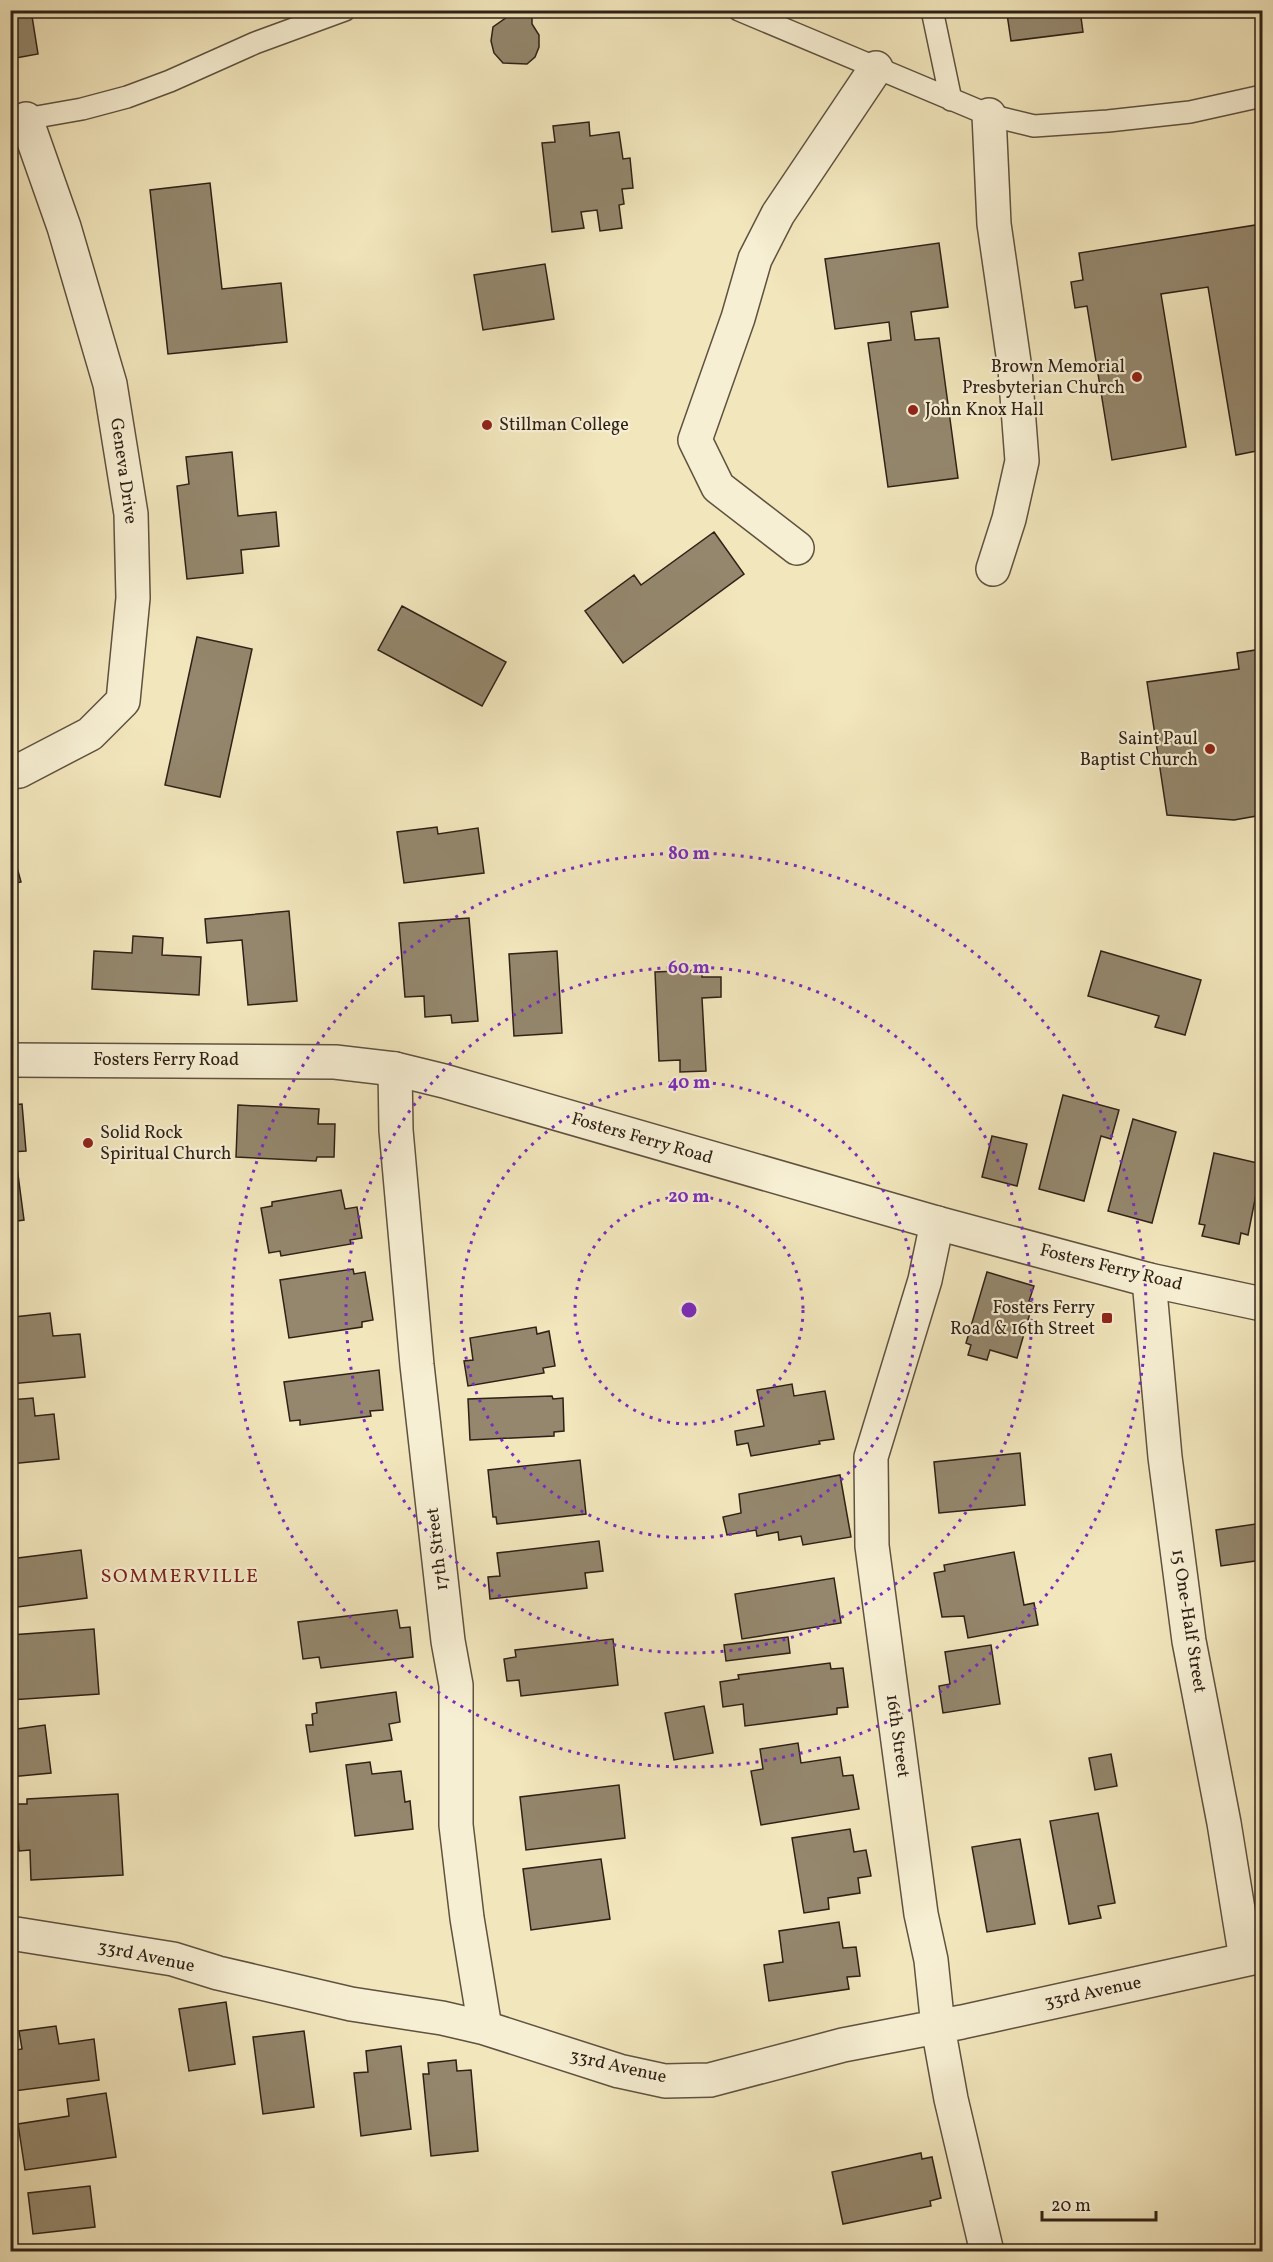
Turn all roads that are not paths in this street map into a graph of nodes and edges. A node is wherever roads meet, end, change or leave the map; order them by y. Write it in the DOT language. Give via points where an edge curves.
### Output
graph roads {
  1 [pos="345,10"];
  2 [pos="739,10"];
  3 [pos="932,10"];
  4 [pos="876,68"];
  5 [pos="1263,96"];
  6 [pos="951,100"];
  7 [pos="989,115"];
  8 [pos="18,120"];
  9 [pos="797,549"];
  10 [pos="993,569"];
  11 [pos="10,772"];
  12 [pos="10,1060"];
  13 [pos="395,1069"];
  14 [pos="937,1223"];
  15 [pos="1149,1280"];
  16 [pos="1263,1304"];
  17 [pos="10,1933"];
  18 [pos="1254,1958"];
  19 [pos="938,2027"];
  20 [pos="484,2028"];
  21 [pos="987,2252"];
  1 -- 8 [label="lane" via="127,96 82,109"];
  2 -- 4 [label="lane"];
  3 -- 6 [label="lane"];
  4 -- 6 [label="lane"];
  4 -- 9 [label="street" via="778,214 754,259 738,318 695,440 718,487"];
  5 -- 7 [label="lane" via="1190,112 1108,121 1034,126"];
  6 -- 7 [label="lane"];
  7 -- 10 [label="street" via="994,224 1015,369 1022,462"];
  8 -- 11 [label="street, Geneva Drive" via="64,227 110,384 132,514 133,598 123,701 90,734"];
  12 -- 13 [label="street, Fosters Ferry Road" via="335,1062"];
  13 -- 14 [label="street, Fosters Ferry Road"];
  13 -- 20 [label="street, 17th Street" via="396,1130 417,1365 456,1685 456,1825"];
  14 -- 15 [label="street, Fosters Ferry Road"];
  14 -- 19 [label="street, 16th Street" via="925,1280 871,1457 872,1546"];
  15 -- 16 [label="street, Fosters Ferry Road"];
  15 -- 18 [label="street, 15 One-Half Street" via="1165,1458 1188,1629"];
  17 -- 20 [label="street, 33rd Avenue" via="173,1959 351,2004"];
  18 -- 19 [label="street, 33rd Avenue"];
  19 -- 20 [label="street, 33rd Avenue" via="843,2045 710,2080 665,2081 619,2071"];
  19 -- 21 [label="street, 16th Street"];
}
